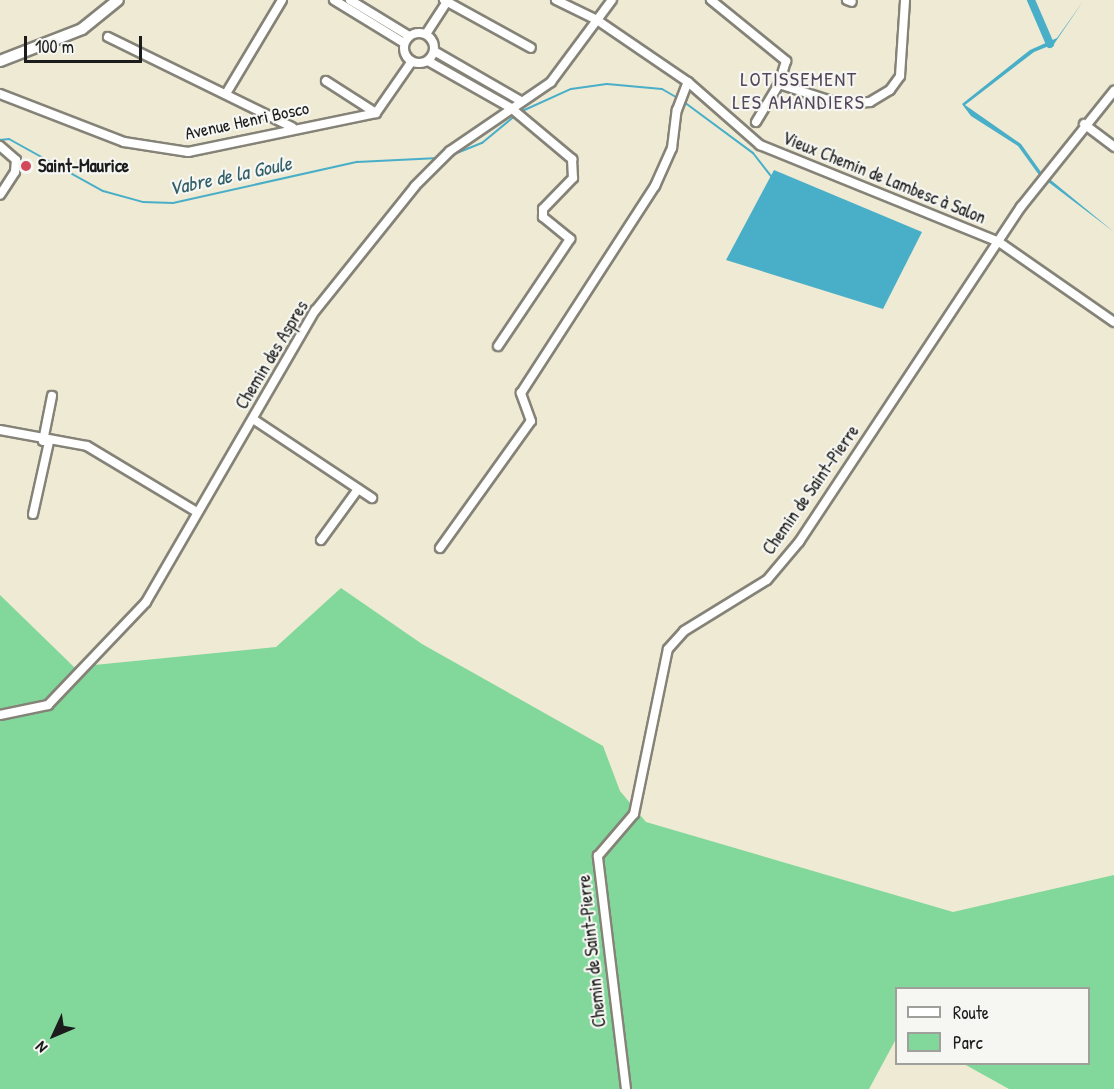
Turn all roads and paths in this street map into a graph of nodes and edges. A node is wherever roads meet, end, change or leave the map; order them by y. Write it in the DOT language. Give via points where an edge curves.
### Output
graph roads {
  1 [pos="118,0"];
  2 [pos="282,0"];
  3 [pos="334,0"];
  4 [pos="350,0"];
  5 [pos="556,0"];
  6 [pos="612,0"];
  7 [pos="711,0"];
  8 [pos="905,0"];
  9 [pos="445,1"];
  10 [pos="597,20"];
  11 [pos="426,34"];
  12 [pos="108,37"];
  13 [pos="406,40"];
  14 [pos="531,48"];
  15 [pos="434,51"];
  16 [pos="0,61"];
  17 [pos="412,61"];
  18 [pos="428,61"];
  19 [pos="326,81"];
  20 [pos="688,82"];
  21 [pos="779,84"];
  22 [pos="1114,91"];
  23 [pos="227,92"];
  24 [pos="0,94"];
  25 [pos="521,101"];
  26 [pos="511,108"];
  27 [pos="376,113"];
  28 [pos="756,122"];
  29 [pos="1084,124"];
  30 [pos="292,127"];
  31 [pos="0,146"];
  32 [pos="1114,147"];
  33 [pos="0,195"];
  34 [pos="999,242"];
  35 [pos="1114,322"];
  36 [pos="498,346"];
  37 [pos="52,396"];
  38 [pos="253,419"];
  39 [pos="0,430"];
  40 [pos="46,441"];
  41 [pos="358,489"];
  42 [pos="372,498"];
  43 [pos="195,511"];
  44 [pos="33,514"];
  45 [pos="321,540"];
  46 [pos="440,548"];
  47 [pos="0,715"];
  48 [pos="626,1089"];
  1 -- 16 [label="street" via="82,29"];
  2 -- 23 [label="street"];
  3 -- 13 [label="street"];
  4 -- 13 [label="street"];
  5 -- 10 [label="street, Vieux Chemin de Lambesc à Salon"];
  6 -- 10 [label="street, Chemin des Aspres"];
  7 -- 21 [label="street" via="786,61"];
  8 -- 21 [label="street" via="900,76 890,90 870,102 842,104"];
  9 -- 11 [label="street"];
  9 -- 14 [label="street"];
  10 -- 20 [label="street, Vieux Chemin de Lambesc à Salon"];
  10 -- 25 [label="street, Chemin des Aspres" via="551,82"];
  11 -- 13 [label="street"];
  11 -- 15 [label="street"];
  12 -- 23 [label="street"];
  13 -- 17 [label="street"];
  15 -- 18 [label="street"];
  15 -- 25 [label="street"];
  17 -- 18 [label="street"];
  17 -- 27 [label="street"];
  18 -- 26 [label="street"];
  19 -- 27 [label="street"];
  20 -- 34 [label="street, Vieux Chemin de Lambesc à Salon" via="760,145 789,161"];
  20 -- 46 [label="street" via="677,110 672,148 655,186 521,393 531,421"];
  21 -- 28 [label="street"];
  22 -- 29 [label="street, Chemin de Saint-Pierre"];
  23 -- 30 [label="street"];
  24 -- 30 [label="street, Avenue Henri Bosco" via="123,142 165,152 211,148"];
  25 -- 26 [label="street, Chemin des Aspres"];
  26 -- 36 [label="street" via="572,159 573,178 543,209 543,216 570,239"];
  26 -- 38 [label="street, Chemin des Aspres" via="450,151 415,186 315,311"];
  27 -- 30 [label="street, Avenue Henri Bosco"];
  29 -- 32 [label="street"];
  29 -- 34 [label="street, Chemin de Saint-Pierre"];
  31 -- 33 [label="street" via="16,160 15,172"];
  34 -- 35 [label="street, Vieux Chemin de Lambesc à Salon"];
  34 -- 48 [label="street, Chemin de Saint-Pierre" via="799,542 766,580 684,631 668,649 634,814 598,856"];
  37 -- 40 [label="street"];
  38 -- 41 [label="street"];
  38 -- 43 [label="street, Chemin des Aspres"];
  39 -- 40 [label="street"];
  40 -- 43 [label="street" via="87,446"];
  40 -- 44 [label="street"];
  41 -- 42 [label="street"];
  41 -- 45 [label="street"];
  43 -- 47 [label="street, Chemin des Aspres" via="147,602 48,705"];
}
